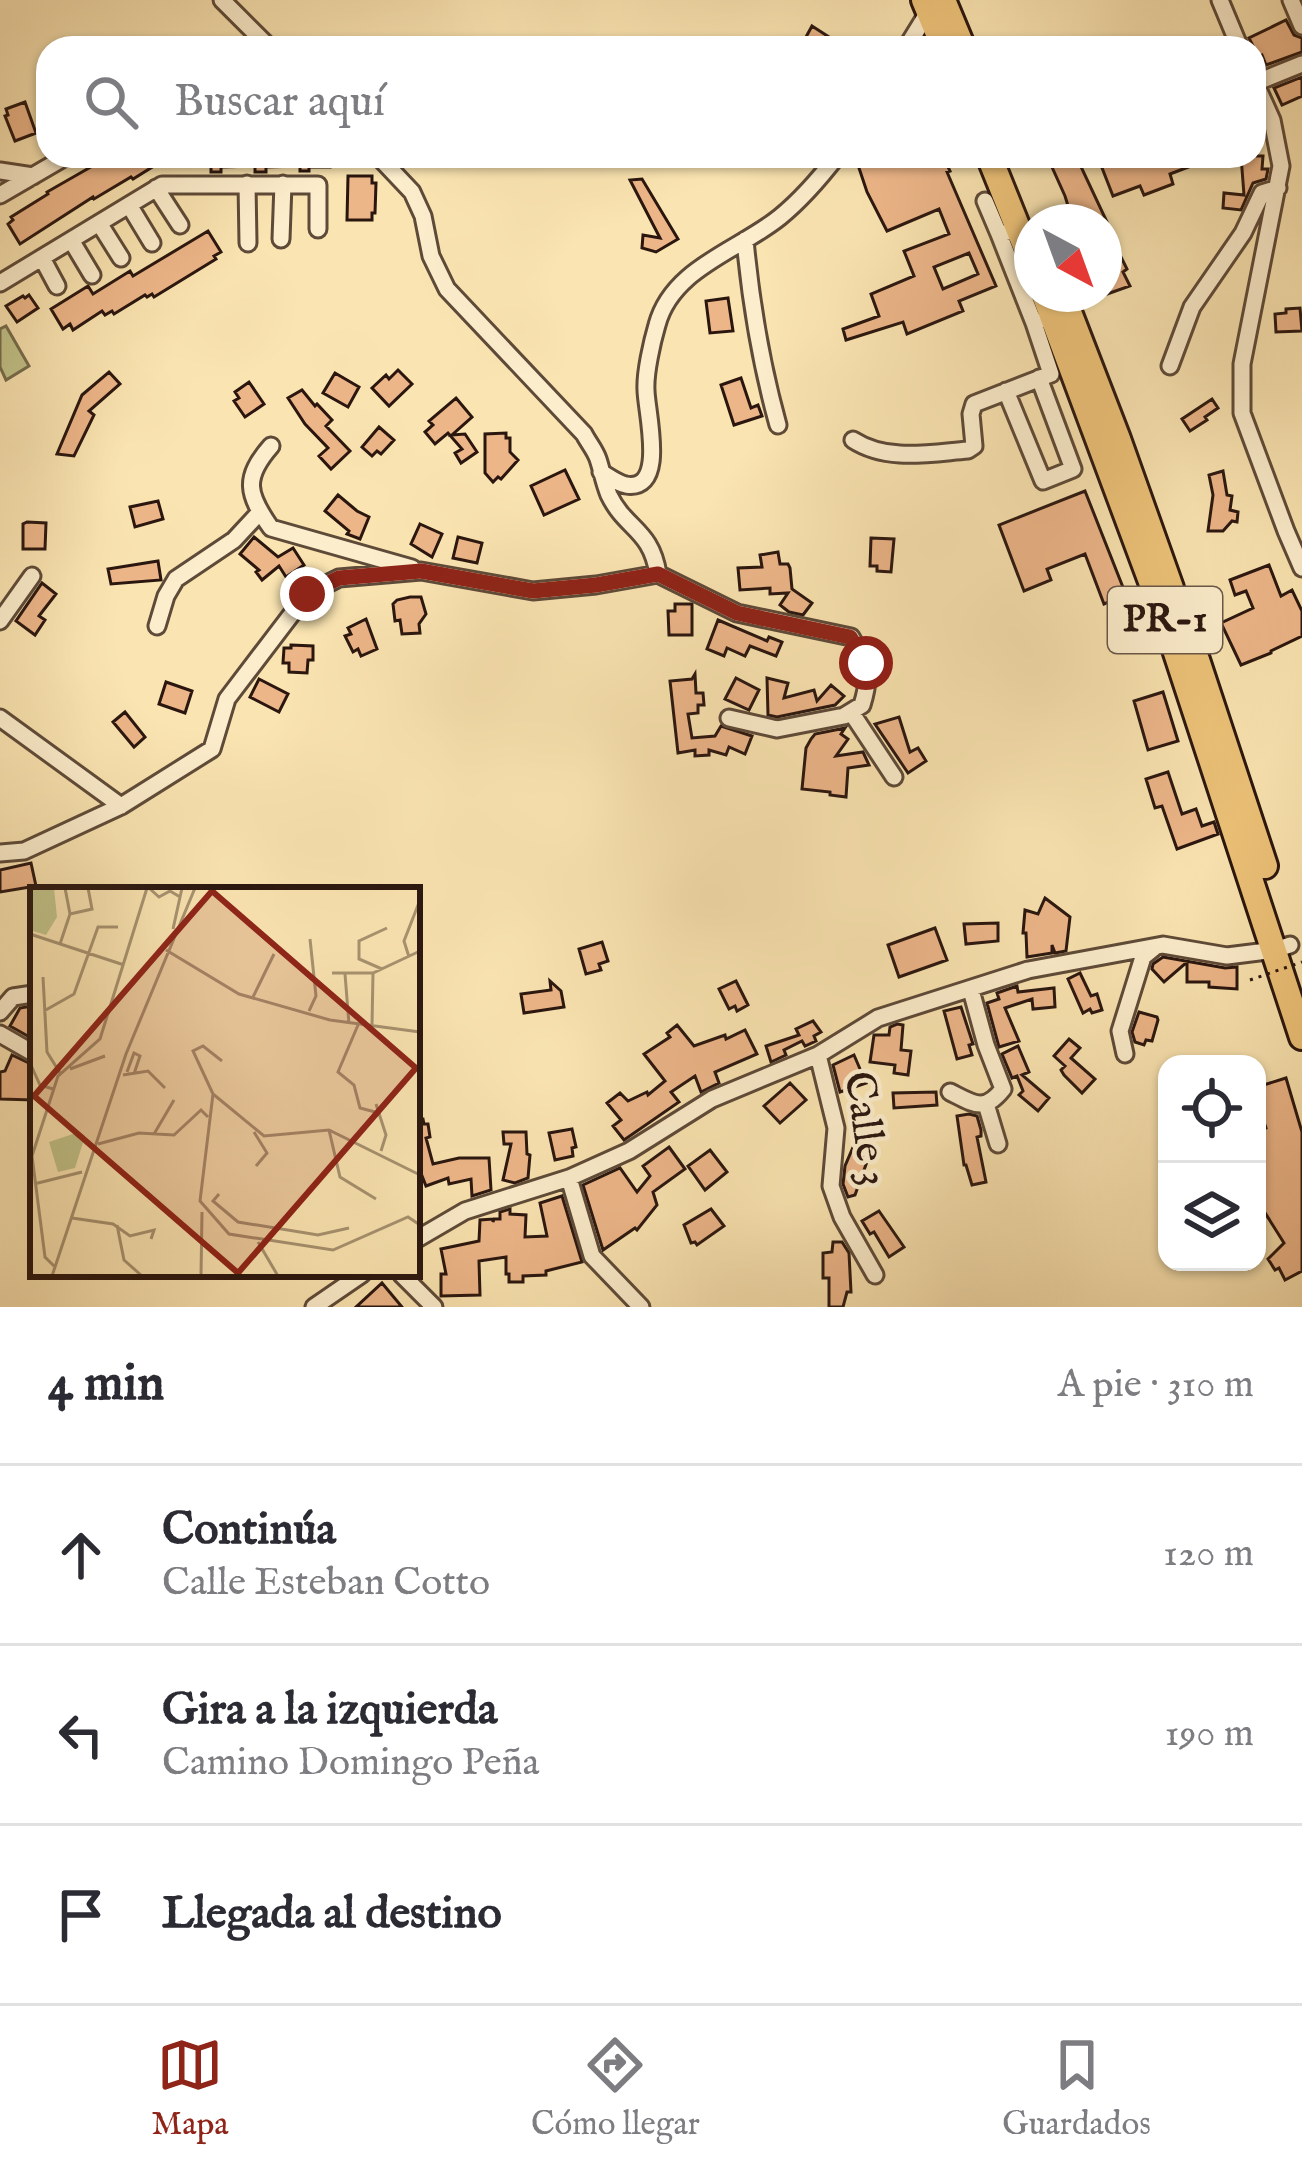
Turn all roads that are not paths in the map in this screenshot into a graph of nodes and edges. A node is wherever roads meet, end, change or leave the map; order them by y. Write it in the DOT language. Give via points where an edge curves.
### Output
graph roads {
  1 [pos="221,0"];
  2 [pos="1220,0"];
  3 [pos="1291,0"];
  4 [pos="935,3"];
  5 [pos="1302,26"];
  6 [pos="258,36"];
  7 [pos="914,36"];
  8 [pos="942,36"];
  9 [pos="956,36"];
  10 [pos="1235,36"];
  11 [pos="1302,64"];
  12 [pos="1266,77"];
  13 [pos="1266,106"];
  14 [pos="1281,166"];
  15 [pos="46,168"];
  16 [pos="389,168"];
  17 [pos="826,168"];
  18 [pos="994,168"];
  19 [pos="1009,168"];
  20 [pos="1302,168"];
  21 [pos="0,172"];
  22 [pos="32,176"];
  23 [pos="247,184"];
  24 [pos="283,184"];
  25 [pos="155,188"];
  26 [pos="1279,188"];
  27 [pos="0,196"];
  28 [pos="985,201"];
  29 [pos="1014,204"];
  30 [pos="129,205"];
  31 [pos="1014,219"];
  32 [pos="99,223"];
  33 [pos="180,225"];
  34 [pos="1014,226"];
  35 [pos="318,229"];
  36 [pos="281,239"];
  37 [pos="71,240"];
  38 [pos="745,240"];
  39 [pos="152,243"];
  40 [pos="248,243"];
  41 [pos="42,258"];
  42 [pos="121,258"];
  43 [pos="92,275"];
  44 [pos="0,283"];
  45 [pos="58,286"];
  46 [pos="1048,312"];
  47 [pos="1051,312"];
  48 [pos="1170,366"];
  49 [pos="1039,378"];
  50 [pos="1006,391"];
  51 [pos="778,425"];
  52 [pos="853,440"];
  53 [pos="271,446"];
  54 [pos="601,472"];
  55 [pos="260,512"];
  56 [pos="1302,568"];
  57 [pos="421,571"];
  58 [pos="658,574"];
  59 [pos="32,577"];
  60 [pos="0,622"];
  61 [pos="157,626"];
  62 [pos="851,712"];
  63 [pos="0,718"];
  64 [pos="729,718"];
  65 [pos="894,777"];
  66 [pos="121,806"];
  67 [pos="0,853"];
  68 [pos="1156,946"];
  69 [pos="1289,952"];
  70 [pos="1302,983"];
  71 [pos="971,990"];
  72 [pos="30,995"];
  73 [pos="0,1012"];
  74 [pos="0,1034"];
  75 [pos="1302,1037"];
  76 [pos="30,1051"];
  77 [pos="1125,1054"];
  78 [pos="818,1055"];
  79 [pos="950,1092"];
  80 [pos="986,1104"];
  81 [pos="998,1144"];
  82 [pos="569,1178"];
  83 [pos="420,1237"];
  84 [pos="875,1275"];
  85 [pos="352,1277"];
  86 [pos="404,1277"];
  87 [pos="314,1307"];
  88 [pos="434,1307"];
  89 [pos="641,1307"];
  1 -- 6 [label="street"];
  2 -- 10 [label="street"];
  3 -- 5 [label="street"];
  4 -- 7 [label="street"];
  4 -- 8 [label="highway"];
  4 -- 9 [label="highway"];
  11 -- 12 [label="street"];
  13 -- 14 [label="street"];
  14 -- 20 [label="street"];
  14 -- 26 [label="street"];
  15 -- 22 [label="street"];
  16 -- 54 [label="street" via="412,192 448,289 584,434"];
  17 -- 38 [label="street"];
  18 -- 31 [label="highway"];
  19 -- 29 [label="highway"];
  21 -- 22 [label="street"];
  22 -- 27 [label="street"];
  23 -- 24 [label="street"];
  23 -- 25 [label="street"];
  23 -- 40 [label="street"];
  24 -- 35 [label="street" via="318,185"];
  24 -- 36 [label="street"];
  25 -- 30 [label="street"];
  25 -- 33 [label="street"];
  26 -- 48 [label="street" via="1262,193 1192,307"];
  26 -- 56 [label="street" via="1240,391"];
  28 -- 34 [label="street"];
  30 -- 32 [label="street"];
  30 -- 39 [label="street"];
  32 -- 37 [label="street"];
  32 -- 42 [label="street"];
  37 -- 41 [label="street"];
  37 -- 43 [label="street"];
  38 -- 51 [label="street" via="761,366"];
  38 -- 54 [label="street" via="681,282 657,324 645,385 649,474 627,485"];
  41 -- 44 [label="street"];
  41 -- 45 [label="street"];
  46 -- 49 [label="street" via="1051,374"];
  47 -- 69 [label="highway, PR-1" via="1118,439 1241,789"];
  49 -- 50 [label="street"];
  49 -- 50 [label="street" via="1073,469 1043,481"];
  50 -- 52 [label="street" via="974,404 968,450 902,455"];
  53 -- 55 [label="street" via="253,466 250,487"];
  54 -- 58 [label="street" via="620,513 655,552"];
  55 -- 57 [label="street" via="271,528"];
  55 -- 61 [label="street" via="176,579"];
  57 -- 58 [label="street" via="533,591"];
  57 -- 66 [label="street" via="339,578 307,594 227,699 212,748"];
  58 -- 62 [label="street" via="737,613 850,637 869,681 862,706"];
  59 -- 60 [label="street"];
  62 -- 64 [label="street" via="777,729"];
  62 -- 65 [label="street"];
  63 -- 66 [label="street"];
  66 -- 67 [label="street"];
  68 -- 69 [label="street" via="1227,956"];
  68 -- 71 [label="street" via="1028,970"];
  68 -- 77 [label="street" via="1143,957 1120,1031"];
  69 -- 70 [label="highway, PR-1"];
  69 -- 75 [label="highway, PR-1"];
  71 -- 78 [label="street" via="878,1018"];
  71 -- 80 [label="street" via="1003,1089"];
  72 -- 73 [label="street"];
  74 -- 76 [label="street"];
  78 -- 82 [label="street" via="712,1100"];
  78 -- 84 [label="street, Calle 3" via="836,1128 831,1186"];
  79 -- 80 [label="street"];
  80 -- 81 [label="street"];
  82 -- 83 [label="street" via="465,1211"];
  82 -- 89 [label="street" via="592,1256"];
  85 -- 87 [label="street"];
  86 -- 88 [label="street"];
}
